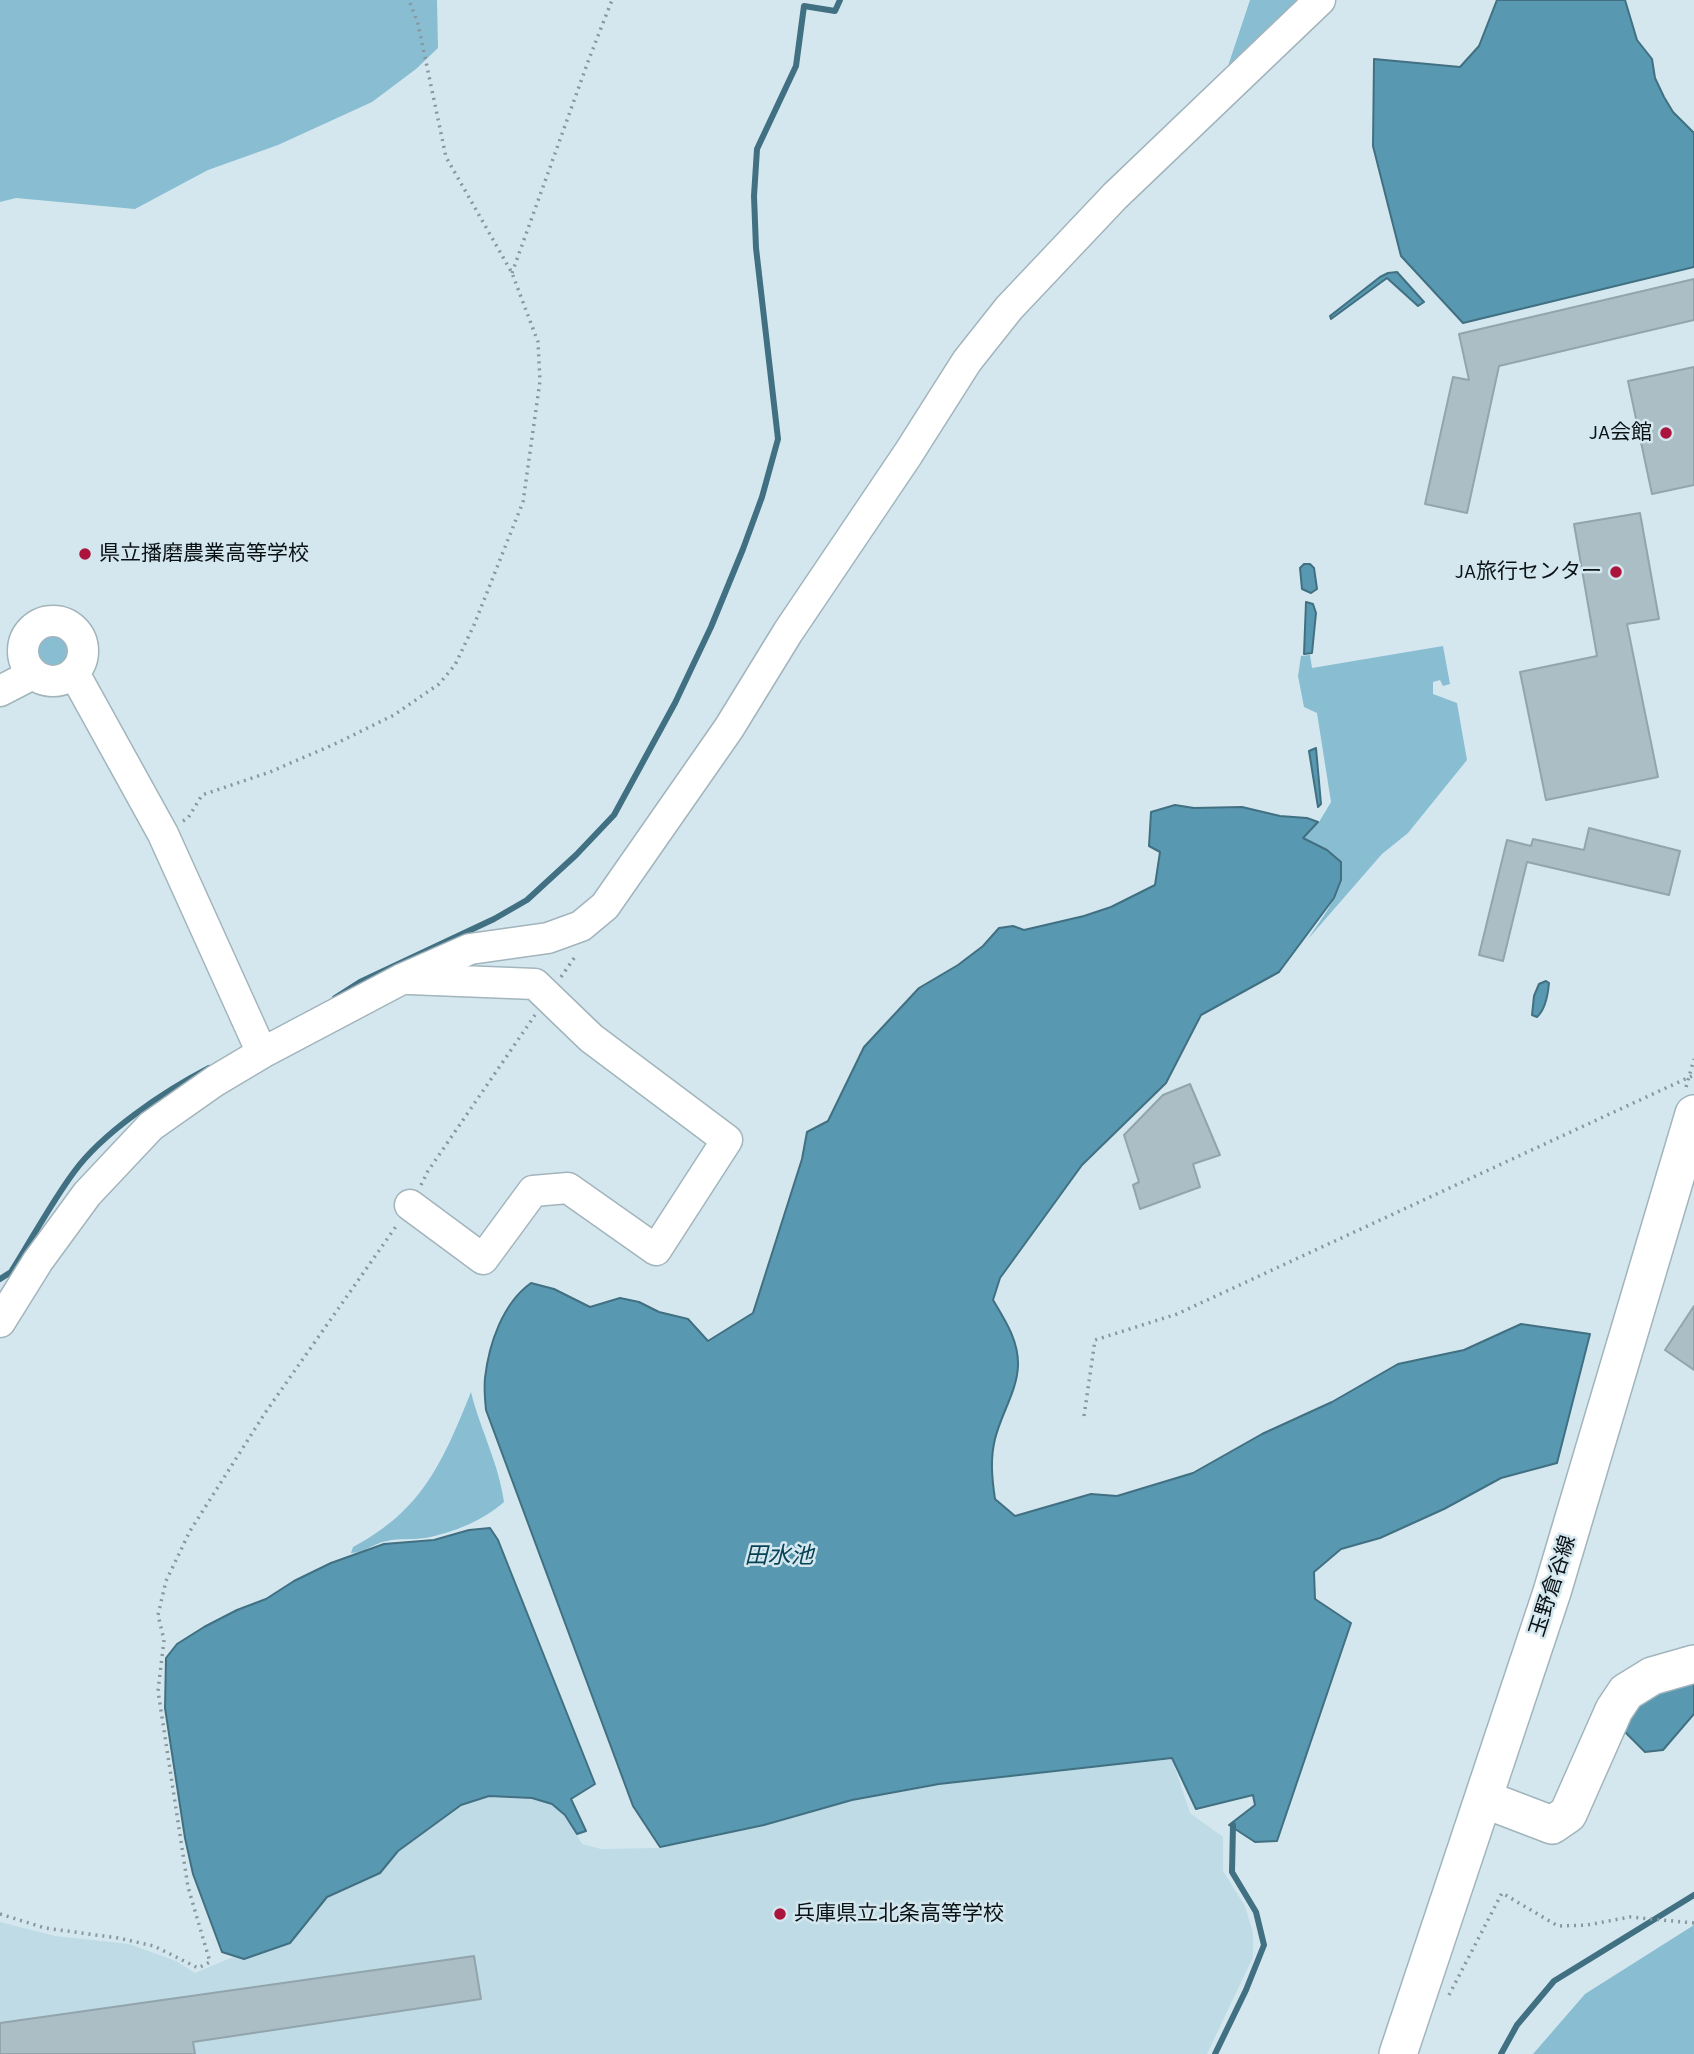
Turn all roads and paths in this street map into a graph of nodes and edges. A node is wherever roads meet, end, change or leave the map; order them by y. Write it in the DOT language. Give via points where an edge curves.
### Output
graph roads {
  1 [pos="410,0"];
  2 [pos="612,0"];
  3 [pos="1320,0"];
  4 [pos="512,273"];
  5 [pos="74,673"];
  6 [pos="33,674"];
  7 [pos="0,691"];
  8 [pos="163,834"];
  9 [pos="592,917"];
  10 [pos="401,979"];
  11 [pos="548,995"];
  12 [pos="262,1053"];
  13 [pos="1694,1075"];
  14 [pos="1694,1114"];
  15 [pos="410,1205"];
  16 [pos="0,1322"];
  17 [pos="1084,1416"];
  18 [pos="1694,1664"];
  19 [pos="1497,1804"];
  20 [pos="0,1914"];
  21 [pos="1694,1923"];
  22 [pos="1444,2005"];
  23 [pos="1398,2054"];
  1 -- 4 [label="path" via="446,157"];
  2 -- 4 [label="path"];
  3 -- 9 [label="street" via="1115,196 1033,282 967,361 729,728 605,906"];
  4 -- 8 [label="path" via="538,342 540,380 531,452 523,502 455,665 439,684 383,720 271,772 202,795 188,818"];
  5 -- 6 [label="street" via="54,682"];
  5 -- 6 [label="street" via="82,660 83,645 76,631 49,621 35,627 25,639 24,661"];
  5 -- 8 [label="street"];
  6 -- 7 [label="street"];
  8 -- 12 [label="street"];
  9 -- 10 [label="street" via="548,938 470,949"];
  9 -- 11 [label="path" via="595,928"];
  10 -- 11 [label="street" via="535,984"];
  10 -- 12 [label="street"];
  11 -- 15 [label="path" via="428,1171"];
  11 -- 15 [label="street" via="591,1038 727,1140 656,1250 568,1188 533,1191 484,1259"];
  12 -- 16 [label="street" via="152,1126 87,1194"];
  13 -- 17 [label="path" via="1177,1314 1095,1340"];
  14 -- 23 [label="main road, 玉野倉谷線" via="1552,1592"];
  15 -- 20 [label="path" via="265,1413 190,1531 166,1581 158,1615 164,1640 158,1690 188,1887 210,1962 198,1968 154,1946 45,1928"];
  18 -- 19 [label="main road" via="1652,1676 1626,1692 1568,1814 1552,1825"];
  21 -- 22 [label="path" via="1630,1917 1558,1926 1502,1894"];
}
